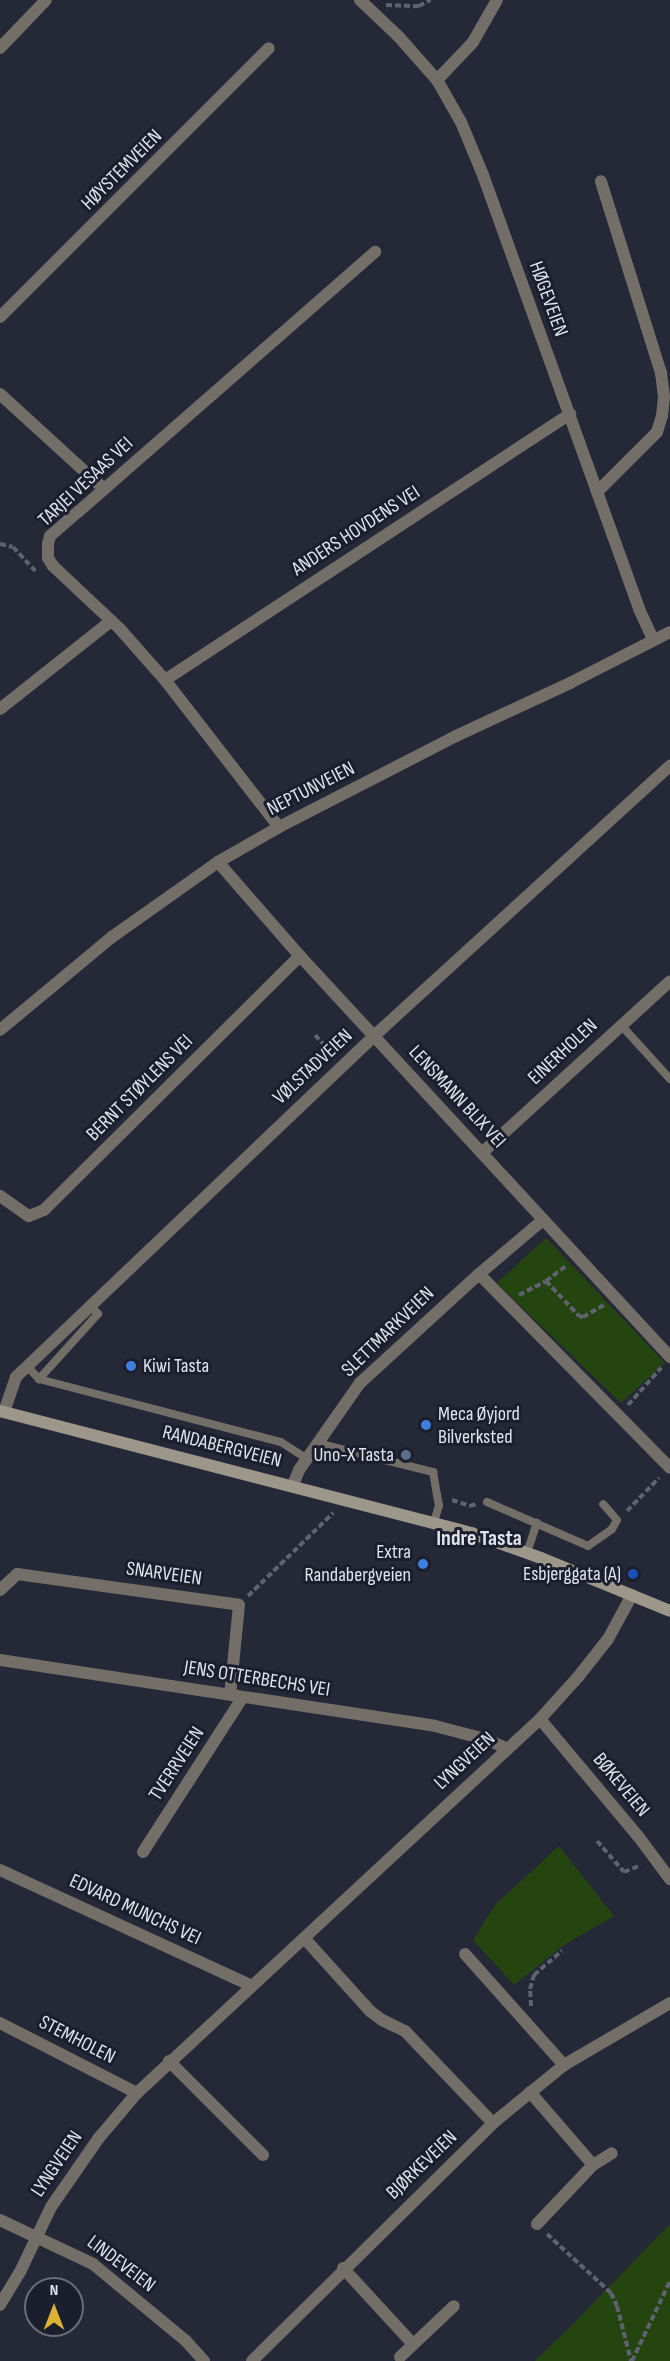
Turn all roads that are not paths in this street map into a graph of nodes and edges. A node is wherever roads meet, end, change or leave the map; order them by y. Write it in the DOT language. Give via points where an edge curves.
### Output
graph roads {
  1 [pos="46,0"];
  2 [pos="497,0"];
  3 [pos="364,4"];
  4 [pos="0,48"];
  5 [pos="269,48"];
  6 [pos="437,80"];
  7 [pos="601,181"];
  8 [pos="375,252"];
  9 [pos="0,317"];
  10 [pos="0,394"];
  11 [pos="570,414"];
  12 [pos="104,489"];
  13 [pos="597,492"];
  14 [pos="111,621"];
  15 [pos="670,632"];
  16 [pos="653,639"];
  17 [pos="165,680"];
  18 [pos="0,709"];
  19 [pos="670,766"];
  20 [pos="279,826"];
  21 [pos="218,862"];
  22 [pos="300,956"];
  23 [pos="670,981"];
  24 [pos="3,1022"];
  25 [pos="621,1025"];
  26 [pos="374,1036"];
  27 [pos="670,1079"];
  28 [pos="483,1152"];
  29 [pos="0,1196"];
  30 [pos="543,1220"];
  31 [pos="479,1274"];
  32 [pos="90,1305"];
  33 [pos="667,1362"];
  34 [pos="27,1366"];
  35 [pos="39,1378"];
  36 [pos="2,1411"];
  37 [pos="317,1443"];
  38 [pos="307,1459"];
  39 [pos="667,1470"];
  40 [pos="294,1485"];
  41 [pos="486,1502"];
  42 [pos="603,1504"];
  43 [pos="434,1522"];
  44 [pos="537,1523"];
  45 [pos="527,1552"];
  46 [pos="0,1590"];
  47 [pos="632,1595"];
  48 [pos="670,1611"];
  49 [pos="0,1660"];
  50 [pos="237,1696"];
  51 [pos="540,1719"];
  52 [pos="506,1748"];
  53 [pos="143,1852"];
  54 [pos="0,1870"];
  55 [pos="670,1879"];
  56 [pos="305,1939"];
  57 [pos="465,1954"];
  58 [pos="252,1986"];
  59 [pos="670,2004"];
  60 [pos="0,2023"];
  61 [pos="169,2061"];
  62 [pos="564,2065"];
  63 [pos="530,2092"];
  64 [pos="137,2093"];
  65 [pos="493,2123"];
  66 [pos="612,2153"];
  67 [pos="262,2155"];
  68 [pos="593,2165"];
  69 [pos="0,2220"];
  70 [pos="537,2224"];
  71 [pos="38,2236"];
  72 [pos="343,2268"];
  73 [pos="0,2305"];
  74 [pos="454,2306"];
  75 [pos="412,2343"];
  76 [pos="398,2359"];
  77 [pos="204,2361"];
  78 [pos="252,2361"];
  1 -- 4 [label="street"];
  2 -- 6 [label="street" via="473,42"];
  3 -- 6 [label="street, HØGEVEIEN"];
  5 -- 9 [label="street, HØYSTEMVEIEN"];
  6 -- 11 [label="street, HØGEVEIEN" via="461,122 483,175"];
  7 -- 13 [label="street" via="661,373 664,397 657,432"];
  8 -- 12 [label="street, TARJEI VESAAS VEI"];
  10 -- 12 [label="street"];
  11 -- 13 [label="street, HØGEVEIEN"];
  11 -- 17 [label="street, ANDERS HOVDENS VEI"];
  12 -- 14 [label="street, TARJEI VESAAS VEI" via="51,536 47,550 54,566"];
  13 -- 16 [label="street, HØGEVEIEN"];
  14 -- 17 [label="street, TARJEI VESAAS VEI"];
  14 -- 18 [label="street"];
  15 -- 16 [label="street, NEPTUNVEIEN"];
  16 -- 20 [label="street, NEPTUNVEIEN"];
  17 -- 20 [label="street, TARJEI VESAAS VEI"];
  19 -- 26 [label="street, VØLSTADVEIEN"];
  20 -- 21 [label="street, NEPTUNVEIEN"];
  21 -- 22 [label="street, LENSMANN BLIX VEI"];
  21 -- 24 [label="street, NEPTUNVEIEN" via="112,937"];
  22 -- 26 [label="street, LENSMANN BLIX VEI"];
  22 -- 29 [label="street, BERNT STØYLENS VEI" via="44,1210 28,1216"];
  23 -- 25 [label="street, EINERHOLEN"];
  25 -- 27 [label="lane"];
  25 -- 28 [label="street, EINERHOLEN"];
  26 -- 28 [label="street, LENSMANN BLIX VEI"];
  26 -- 32 [label="street, VØLSTADVEIEN"];
  28 -- 30 [label="street, LENSMANN BLIX VEI"];
  30 -- 31 [label="street, SLETTMARKVEIEN"];
  30 -- 33 [label="street, LENSMANN BLIX VEI" via="614,1296"];
  31 -- 37 [label="street, SLETTMARKVEIEN" via="360,1383"];
  31 -- 39 [label="street"];
  32 -- 34 [label="street, VØLSTADVEIEN"];
  32 -- 35 [label="lane" via="98,1314"];
  34 -- 35 [label="lane"];
  34 -- 36 [label="street, VØLSTADVEIEN" via="16,1377"];
  35 -- 38 [label="lane" via="281,1442"];
  36 -- 40 [label="main road, RANDABERGVEIEN"];
  37 -- 38 [label="street, SLETTMARKVEIEN"];
  37 -- 43 [label="lane" via="433,1472 438,1505"];
  38 -- 40 [label="street, SLETTMARKVEIEN"];
  40 -- 43 [label="main road, RANDABERGVEIEN"];
  41 -- 44 [label="lane"];
  42 -- 44 [label="lane" via="617,1520 612,1529 588,1546"];
  43 -- 45 [label="main road, RANDABERGVEIEN"];
  44 -- 45 [label="lane"];
  45 -- 47 [label="main road, RANDABERGVEIEN"];
  46 -- 50 [label="street, SNARVEIEN" via="17,1574 239,1605"];
  47 -- 48 [label="main road, RANDABERGVEIEN"];
  47 -- 51 [label="street, LYNGVEIEN" via="608,1639"];
  49 -- 50 [label="street, JENS OTTERBECHS VEI"];
  50 -- 52 [label="street, JENS OTTERBECHS VEI" via="461,1731"];
  50 -- 53 [label="street, TVERRVEIEN"];
  51 -- 52 [label="street, LYNGVEIEN"];
  51 -- 55 [label="street, BØKEVEIEN"];
  52 -- 56 [label="street, LYNGVEIEN"];
  54 -- 58 [label="street, EDVARD MUNCHS VEI"];
  56 -- 58 [label="street, LYNGVEIEN"];
  56 -- 65 [label="street" via="370,2011 405,2031"];
  57 -- 62 [label="street"];
  58 -- 61 [label="street, LYNGVEIEN"];
  59 -- 62 [label="street, BJØRKEVEIEN"];
  60 -- 64 [label="street, STEMHOLEN"];
  61 -- 64 [label="street, LYNGVEIEN"];
  61 -- 67 [label="street"];
  62 -- 63 [label="street, BJØRKEVEIEN"];
  63 -- 65 [label="street, BJØRKEVEIEN"];
  63 -- 68 [label="street"];
  64 -- 71 [label="street, LYNGVEIEN" via="69,2180"];
  65 -- 72 [label="street, BJØRKEVEIEN"];
  66 -- 68 [label="street"];
  68 -- 70 [label="street"];
  69 -- 71 [label="street, LINDEVEIEN"];
  71 -- 73 [label="street, LYNGVEIEN"];
  71 -- 77 [label="street, LINDEVEIEN" via="93,2264 186,2341"];
  72 -- 75 [label="street"];
  72 -- 78 [label="street, BJØRKEVEIEN"];
  74 -- 75 [label="street"];
  75 -- 76 [label="street"];
}
